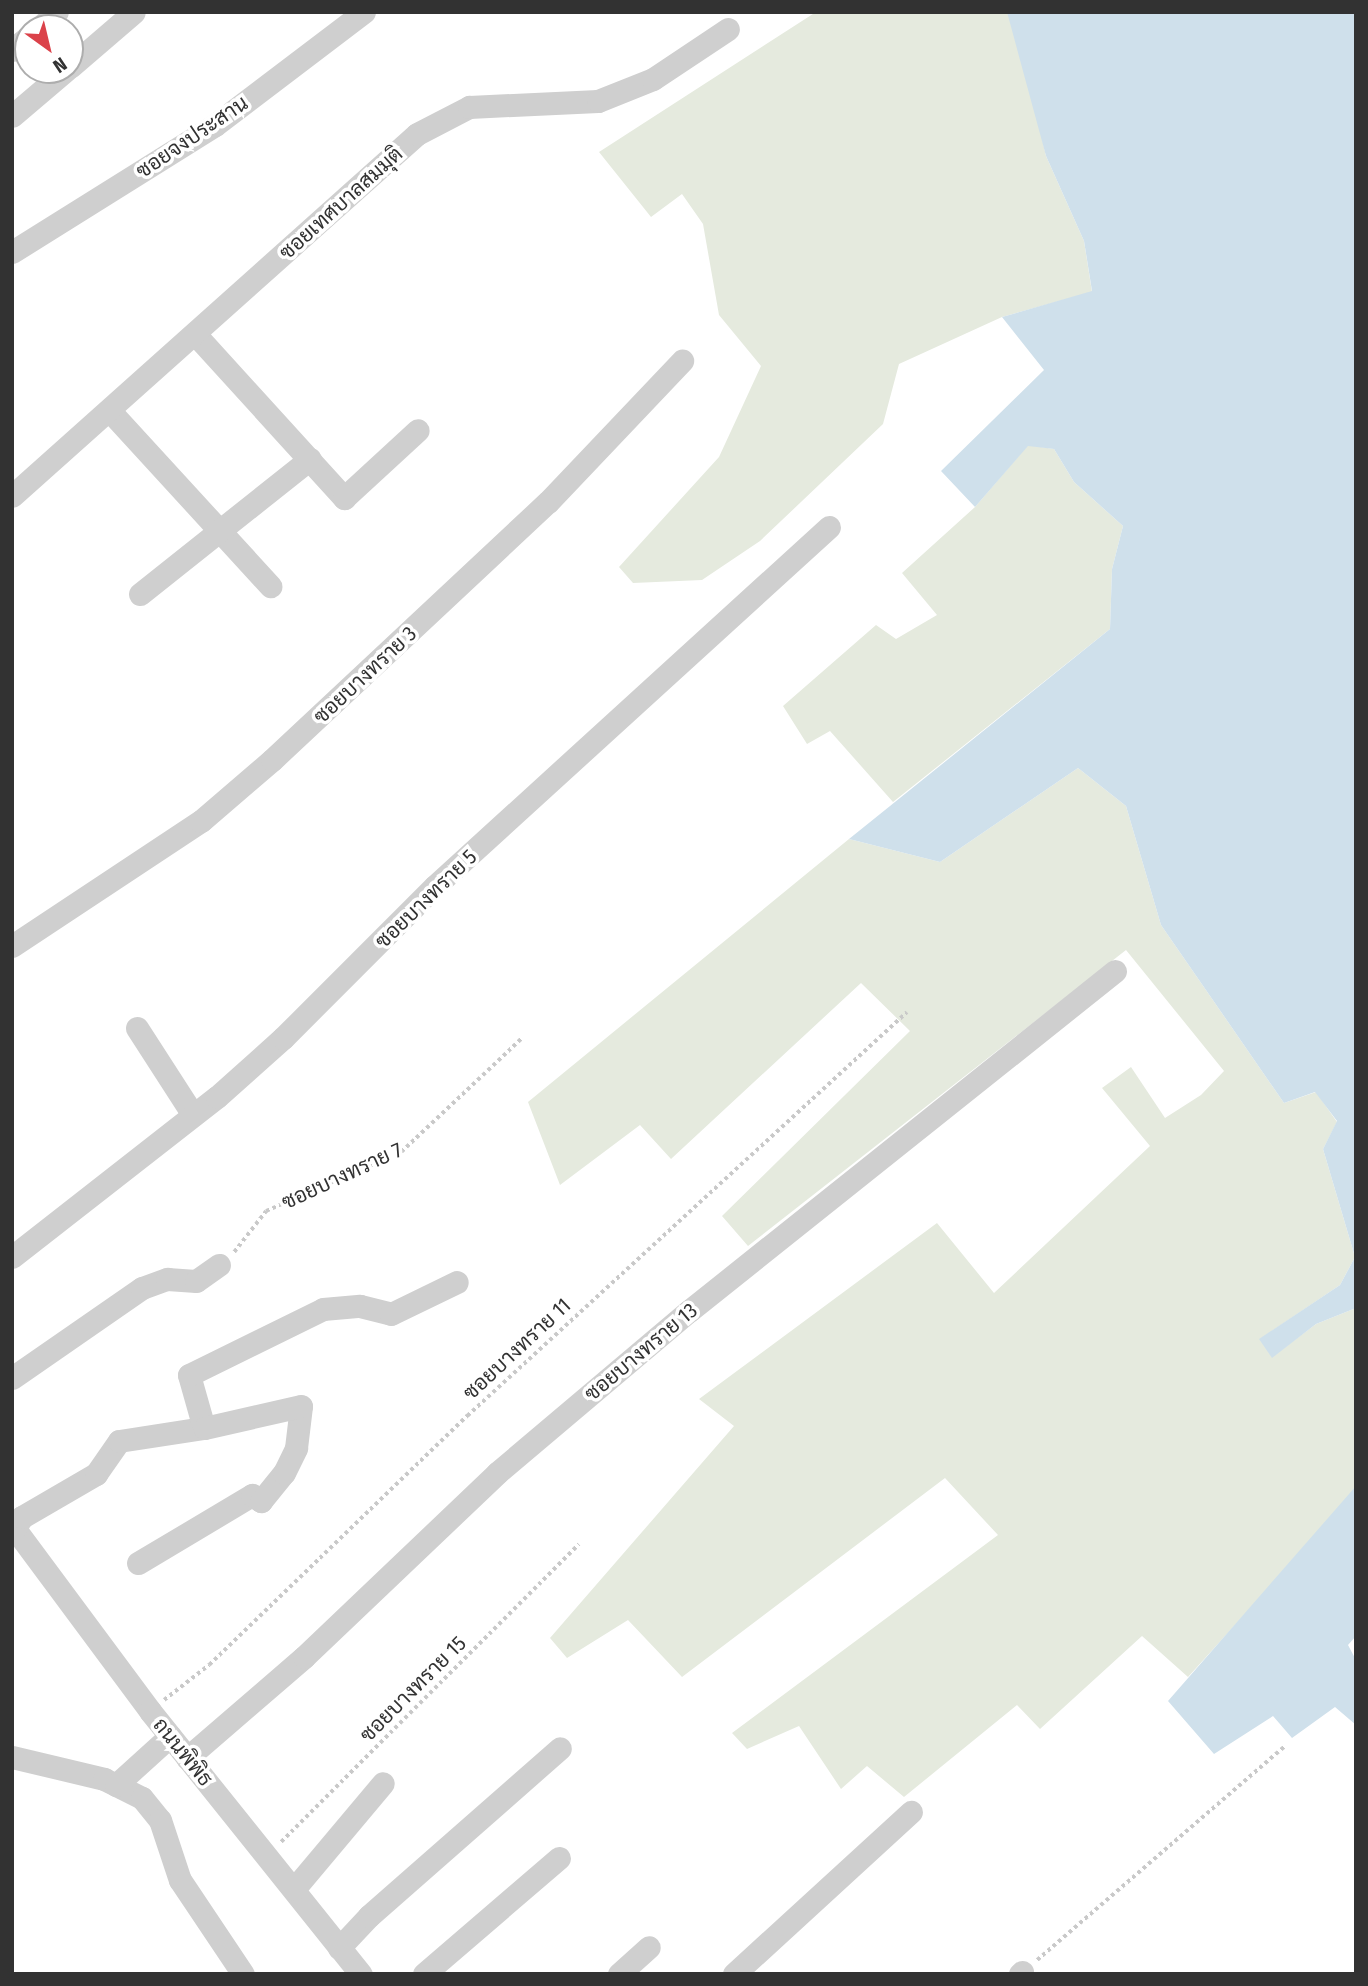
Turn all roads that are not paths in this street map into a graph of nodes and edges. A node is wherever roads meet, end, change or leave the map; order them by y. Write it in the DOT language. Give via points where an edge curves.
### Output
graph roads {
  1 [pos="134,12"];
  2 [pos="364,12"];
  3 [pos="728,29"];
  4 [pos="84,54"];
  5 [pos="49,84"];
  6 [pos="12,116"];
  7 [pos="12,252"];
  8 [pos="195,334"];
  9 [pos="682,361"];
  10 [pos="109,410"];
  11 [pos="418,430"];
  12 [pos="310,459"];
  13 [pos="12,496"];
  14 [pos="829,527"];
  15 [pos="220,531"];
  16 [pos="270,586"];
  17 [pos="139,594"];
  18 [pos="12,946"];
  19 [pos="1115,971"];
  20 [pos="137,1028"];
  21 [pos="193,1115"];
  22 [pos="12,1257"];
  23 [pos="219,1265"];
  24 [pos="457,1282"];
  25 [pos="12,1378"];
  26 [pos="204,1428"];
  27 [pos="14,1527"];
  28 [pos="138,1563"];
  29 [pos="170,1736"];
  30 [pos="560,1748"];
  31 [pos="12,1757"];
  32 [pos="187,1758"];
  33 [pos="383,1783"];
  34 [pos="116,1785"];
  35 [pos="911,1812"];
  36 [pos="559,1858"];
  37 [pos="294,1889"];
  38 [pos="649,1947"];
  39 [pos="339,1948"];
  40 [pos="243,1974"];
  41 [pos="361,1974"];
  42 [pos="424,1974"];
  43 [pos="619,1974"];
  44 [pos="734,1974"];
  1 -- 4 [label="street"];
  2 -- 7 [label="street, ซอยจงประสาน" via="215,125"];
  3 -- 8 [label="street, ซอยเทศบาลสมมุติ" via="653,79 598,101 469,107 417,134"];
  5 -- 6 [label="street"];
  8 -- 10 [label="street, ซอยเทศบาลสมมุติ"];
  8 -- 12 [label="street"];
  9 -- 18 [label="street, ซอยบางทราย 3" via="548,502 272,760 201,821"];
  10 -- 13 [label="street, ซอยเทศบาลสมมุติ"];
  10 -- 15 [label="street"];
  11 -- 12 [label="street" via="344,498"];
  12 -- 15 [label="street"];
  14 -- 21 [label="street, ซอยบางทราย 5" via="435,886 283,1038"];
  15 -- 16 [label="street"];
  15 -- 17 [label="street"];
  19 -- 32 [label="street, ซอยบางทราย 13" via="689,1311 508,1464 304,1657"];
  20 -- 21 [label="street"];
  21 -- 22 [label="street, ซอยบางทราย 5"];
  23 -- 25 [label="street" via="195,1281 167,1279 142,1288"];
  24 -- 26 [label="street" via="391,1314 360,1306 323,1309 188,1375"];
  26 -- 27 [label="street" via="119,1441 96,1474 22,1517"];
  26 -- 28 [label="street" via="301,1406 296,1448 284,1473 261,1501 252,1495"];
  27 -- 29 [label="street, ถนนพิพิธ"];
  29 -- 32 [label="street, ถนนพิพิธ"];
  29 -- 34 [label="street"];
  30 -- 39 [label="street" via="407,1881"];
  31 -- 34 [label="street"];
  32 -- 37 [label="street, ถนนพิพิธ"];
  33 -- 37 [label="street"];
  34 -- 40 [label="street" via="142,1798 160,1820 180,1880"];
  35 -- 44 [label="street"];
  36 -- 42 [label="street"];
  37 -- 39 [label="street, ถนนพิพิธ"];
  38 -- 43 [label="street"];
  39 -- 41 [label="street, ถนนพิพิธ"];
}
